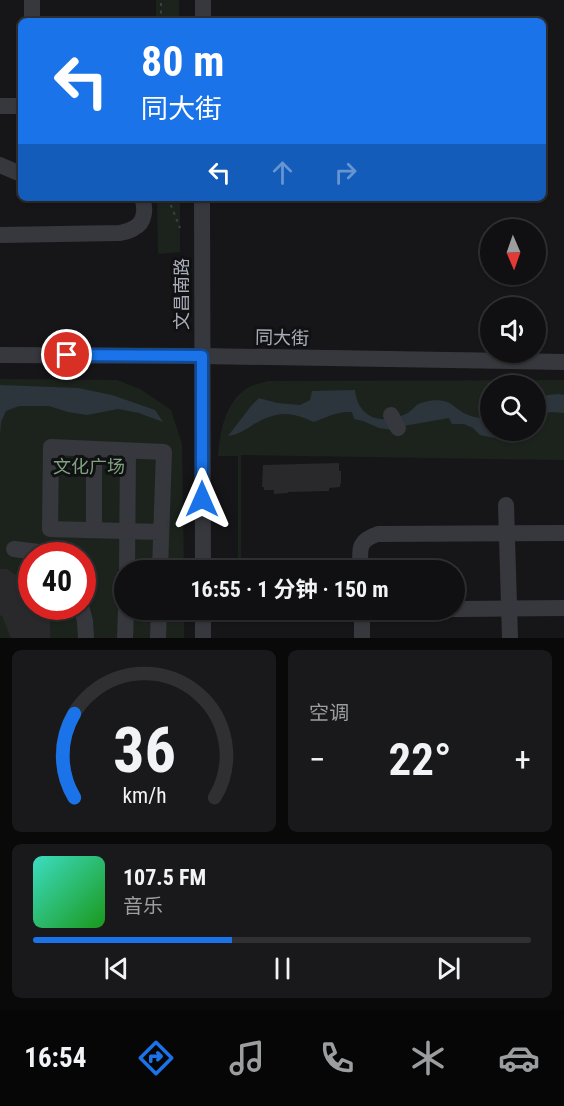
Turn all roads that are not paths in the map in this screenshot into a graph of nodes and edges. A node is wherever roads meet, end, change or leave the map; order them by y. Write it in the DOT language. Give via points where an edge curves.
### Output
graph roads {
  1 [pos="32,0"];
  2 [pos="203,0"];
  3 [pos="32,18"];
  4 [pos="203,18"];
  5 [pos="0,106"];
  6 [pos="18,106"];
  7 [pos="0,165"];
  8 [pos="18,173"];
  9 [pos="144,201"];
  10 [pos="202,201"];
  11 [pos="0,235"];
  12 [pos="0,355"];
  13 [pos="202,356"];
  14 [pos="564,362"];
  15 [pos="94,449"];
  16 [pos="128,451"];
  17 [pos="506,505"];
  18 [pos="94,529"];
  19 [pos="128,530"];
  20 [pos="162,532"];
  21 [pos="507,533"];
  22 [pos="564,533"];
  23 [pos="14,549"];
  24 [pos="18,549"];
  25 [pos="127,560"];
  26 [pos="161,560"];
  27 [pos="202,560"];
  28 [pos="361,560"];
  29 [pos="564,608"];
  30 [pos="465,609"];
  31 [pos="509,609"];
  32 [pos="85,620"];
  33 [pos="126,620"];
  34 [pos="159,620"];
  35 [pos="203,620"];
  36 [pos="362,620"];
  37 [pos="86,638"];
  38 [pos="125,638"];
  39 [pos="158,638"];
  40 [pos="203,638"];
  41 [pos="362,638"];
  42 [pos="510,638"];
  1 -- 3 [label="street"];
  2 -- 4 [label="street"];
  5 -- 6 [label="street"];
  7 -- 8 [label="street"];
  9 -- 11 [label="street" via="144,216 137,228 120,233"];
  10 -- 13 [label="street, 文昌南路"];
  12 -- 13 [label="street, 同大街"];
  13 -- 14 [label="street, 同大街"];
  13 -- 27 [label="street, 文昌南路"];
  15 -- 16 [label="street"];
  15 -- 18 [label="street"];
  15 -- 18 [label="street" via="51,447 50,529"];
  16 -- 19 [label="street"];
  16 -- 20 [label="street" via="164,452"];
  17 -- 21 [label="street"];
  18 -- 19 [label="street"];
  19 -- 20 [label="street"];
  19 -- 25 [label="street"];
  20 -- 26 [label="street"];
  21 -- 22 [label="street"];
  21 -- 28 [label="street" via="378,534 368,537 360,547"];
  21 -- 31 [label="street"];
  23 -- 24 [label="street"];
  29 -- 31 [label="street"];
  30 -- 31 [label="street"];
  31 -- 42 [label="street"];
  32 -- 37 [label="street"];
  33 -- 38 [label="street"];
  34 -- 39 [label="street"];
  35 -- 40 [label="street"];
  36 -- 41 [label="street"];
}
